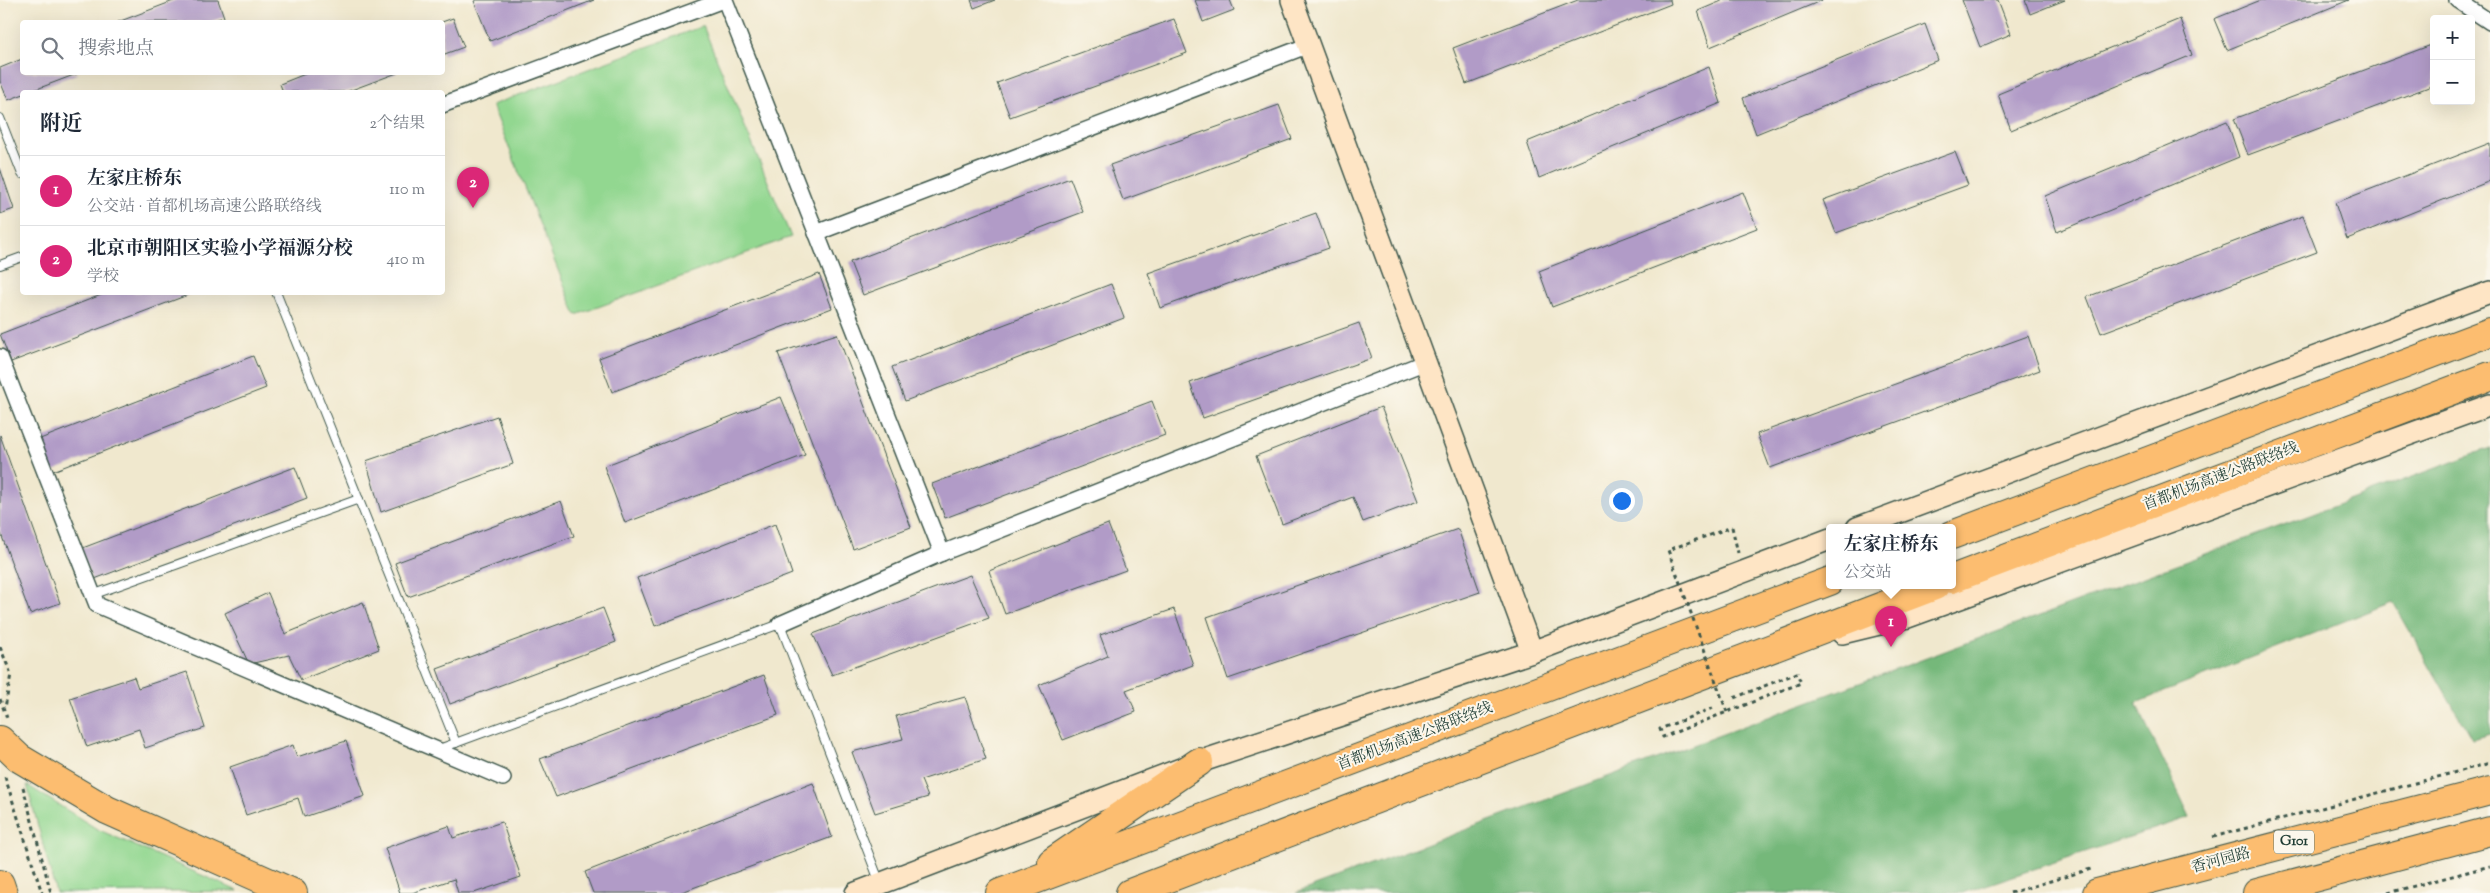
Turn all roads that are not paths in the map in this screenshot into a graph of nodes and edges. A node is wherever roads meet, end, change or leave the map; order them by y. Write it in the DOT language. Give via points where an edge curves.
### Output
graph roads {
  1 [pos="724,0"];
  2 [pos="1292,0"];
  3 [pos="2458,0"];
  4 [pos="2490,22"];
  5 [pos="1309,45"];
  6 [pos="445,103"];
  7 [pos="0,118"];
  8 [pos="20,169"];
  9 [pos="816,233"];
  10 [pos="20,258"];
  11 [pos="0,265"];
  12 [pos="2490,292"];
  13 [pos="277,295"];
  14 [pos="2490,332"];
  15 [pos="0,357"];
  16 [pos="1426,362"];
  17 [pos="2490,376"];
  18 [pos="2490,405"];
  19 [pos="359,499"];
  20 [pos="1868,524"];
  21 [pos="1956,533"];
  22 [pos="1826,540"];
  23 [pos="942,553"];
  24 [pos="1956,577"];
  25 [pos="1826,583"];
  26 [pos="1927,589"];
  27 [pos="92,595"];
  28 [pos="780,624"];
  29 [pos="1532,652"];
  30 [pos="1734,662"];
  31 [pos="456,743"];
  32 [pos="6,747"];
  33 [pos="437,750"];
  34 [pos="1199,762"];
  35 [pos="503,778"];
  36 [pos="2490,791"];
  37 [pos="2490,831"];
  38 [pos="2099,880"];
  39 [pos="0,884"];
  40 [pos="881,884"];
  41 [pos="1007,890"];
  42 [pos="3,893"];
  43 [pos="293,893"];
  44 [pos="856,893"];
  45 [pos="1130,893"];
  46 [pos="2257,893"];
  1 -- 6 [label="street"];
  1 -- 9 [label="street"];
  2 -- 5 [label="main road"];
  3 -- 4 [label="street"];
  5 -- 9 [label="street"];
  5 -- 16 [label="main road"];
  7 -- 8 [label="lane"];
  9 -- 23 [label="street"];
  10 -- 11 [label="lane"];
  12 -- 20 [label="main road"];
  13 -- 19 [label="lane"];
  14 -- 21 [label="highway"];
  15 -- 27 [label="street"];
  16 -- 23 [label="street"];
  16 -- 29 [label="main road"];
  17 -- 24 [label="highway, 首都机场高速公路联络线"];
  18 -- 30 [label="main road" via="1908,617"];
  19 -- 27 [label="lane"];
  19 -- 31 [label="lane"];
  22 -- 29 [label="main road"];
  23 -- 28 [label="street"];
  25 -- 41 [label="highway, 首都机场高速公路联络线"];
  26 -- 30 [label="highway"];
  27 -- 33 [label="street" via="97,605"];
  28 -- 31 [label="lane"];
  28 -- 40 [label="lane"];
  29 -- 34 [label="main road"];
  30 -- 45 [label="highway"];
  31 -- 33 [label="lane"];
  32 -- 43 [label="highway" via="107,810"];
  33 -- 35 [label="street"];
  34 -- 40 [label="main road"];
  34 -- 41 [label="highway"];
  36 -- 38 [label="highway, 香河园路 / G101"];
  37 -- 46 [label="highway"];
  39 -- 42 [label="highway"];
  40 -- 44 [label="main road"];
}
